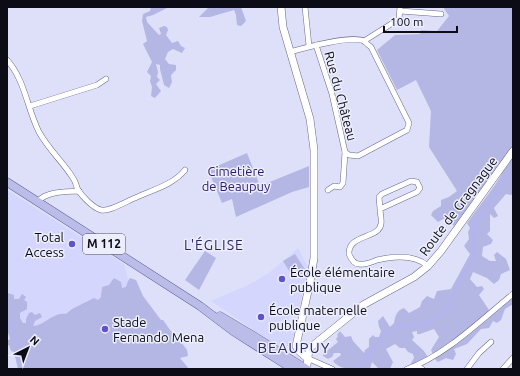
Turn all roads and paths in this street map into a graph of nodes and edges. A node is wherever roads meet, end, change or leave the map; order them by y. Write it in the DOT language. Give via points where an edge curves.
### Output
graph roads {
  1 [pos="281,7"];
  2 [pos="306,7"];
  3 [pos="400,9"];
  4 [pos="441,14"];
  5 [pos="364,41"];
  6 [pos="316,45"];
  7 [pos="310,46"];
  8 [pos="290,52"];
  9 [pos="7,60"];
  10 [pos="106,79"];
  11 [pos="30,106"];
  12 [pos="513,151"];
  13 [pos="345,152"];
  14 [pos="185,170"];
  15 [pos="7,182"];
  16 [pos="328,190"];
  17 [pos="79,191"];
  18 [pos="38,201"];
  19 [pos="380,209"];
  20 [pos="428,266"];
  21 [pos="513,294"];
  22 [pos="491,342"];
  23 [pos="307,358"];
  24 [pos="513,358"];
  25 [pos="419,367"];
  26 [pos="301,368"];
  27 [pos="332,369"];
  28 [pos="407,369"];
  29 [pos="467,369"];
  30 [pos="503,369"];
  1 -- 8 [label="street"];
  2 -- 7 [label="street"];
  3 -- 4 [label="street"];
  3 -- 5 [label="street" via="399,19"];
  5 -- 6 [label="street, Rue du Château"];
  5 -- 13 [label="street, Rue du Château" via="371,47 409,123 404,133 358,156"];
  6 -- 7 [label="street, Rue du Château"];
  6 -- 13 [label="street, Rue du Château" via="332,94"];
  7 -- 8 [label="street, Rue du Château"];
  8 -- 23 [label="street" via="310,119 314,150 314,258 296,346"];
  9 -- 11 [label="street" via="20,79"];
  10 -- 11 [label="street" via="97,85"];
  11 -- 17 [label="street" via="44,140 74,179"];
  12 -- 20 [label="street, Route de Gragnague"];
  13 -- 16 [label="street, Rue du Château" via="343,183 340,187 334,186"];
  14 -- 17 [label="street" via="174,180 105,210 98,209"];
  15 -- 18 [label="main road, M 112"];
  17 -- 18 [label="street" via="58,192"];
  18 -- 26 [label="main road, M 112" via="200,306 233,331"];
  19 -- 19 [label="street" via="417,192 419,184 411,181 382,194 378,197"];
  19 -- 20 [label="street" via="380,227 350,246 349,254 353,261 360,264 387,258 412,258"];
  20 -- 23 [label="street, Route de Gragnague" via="414,277 363,305 311,347"];
  21 -- 25 [label="street"];
  22 -- 29 [label="street"];
  23 -- 26 [label="street, Route de Gragnague"];
  23 -- 27 [label="street"];
  24 -- 30 [label="street"];
  25 -- 28 [label="street"];
}
